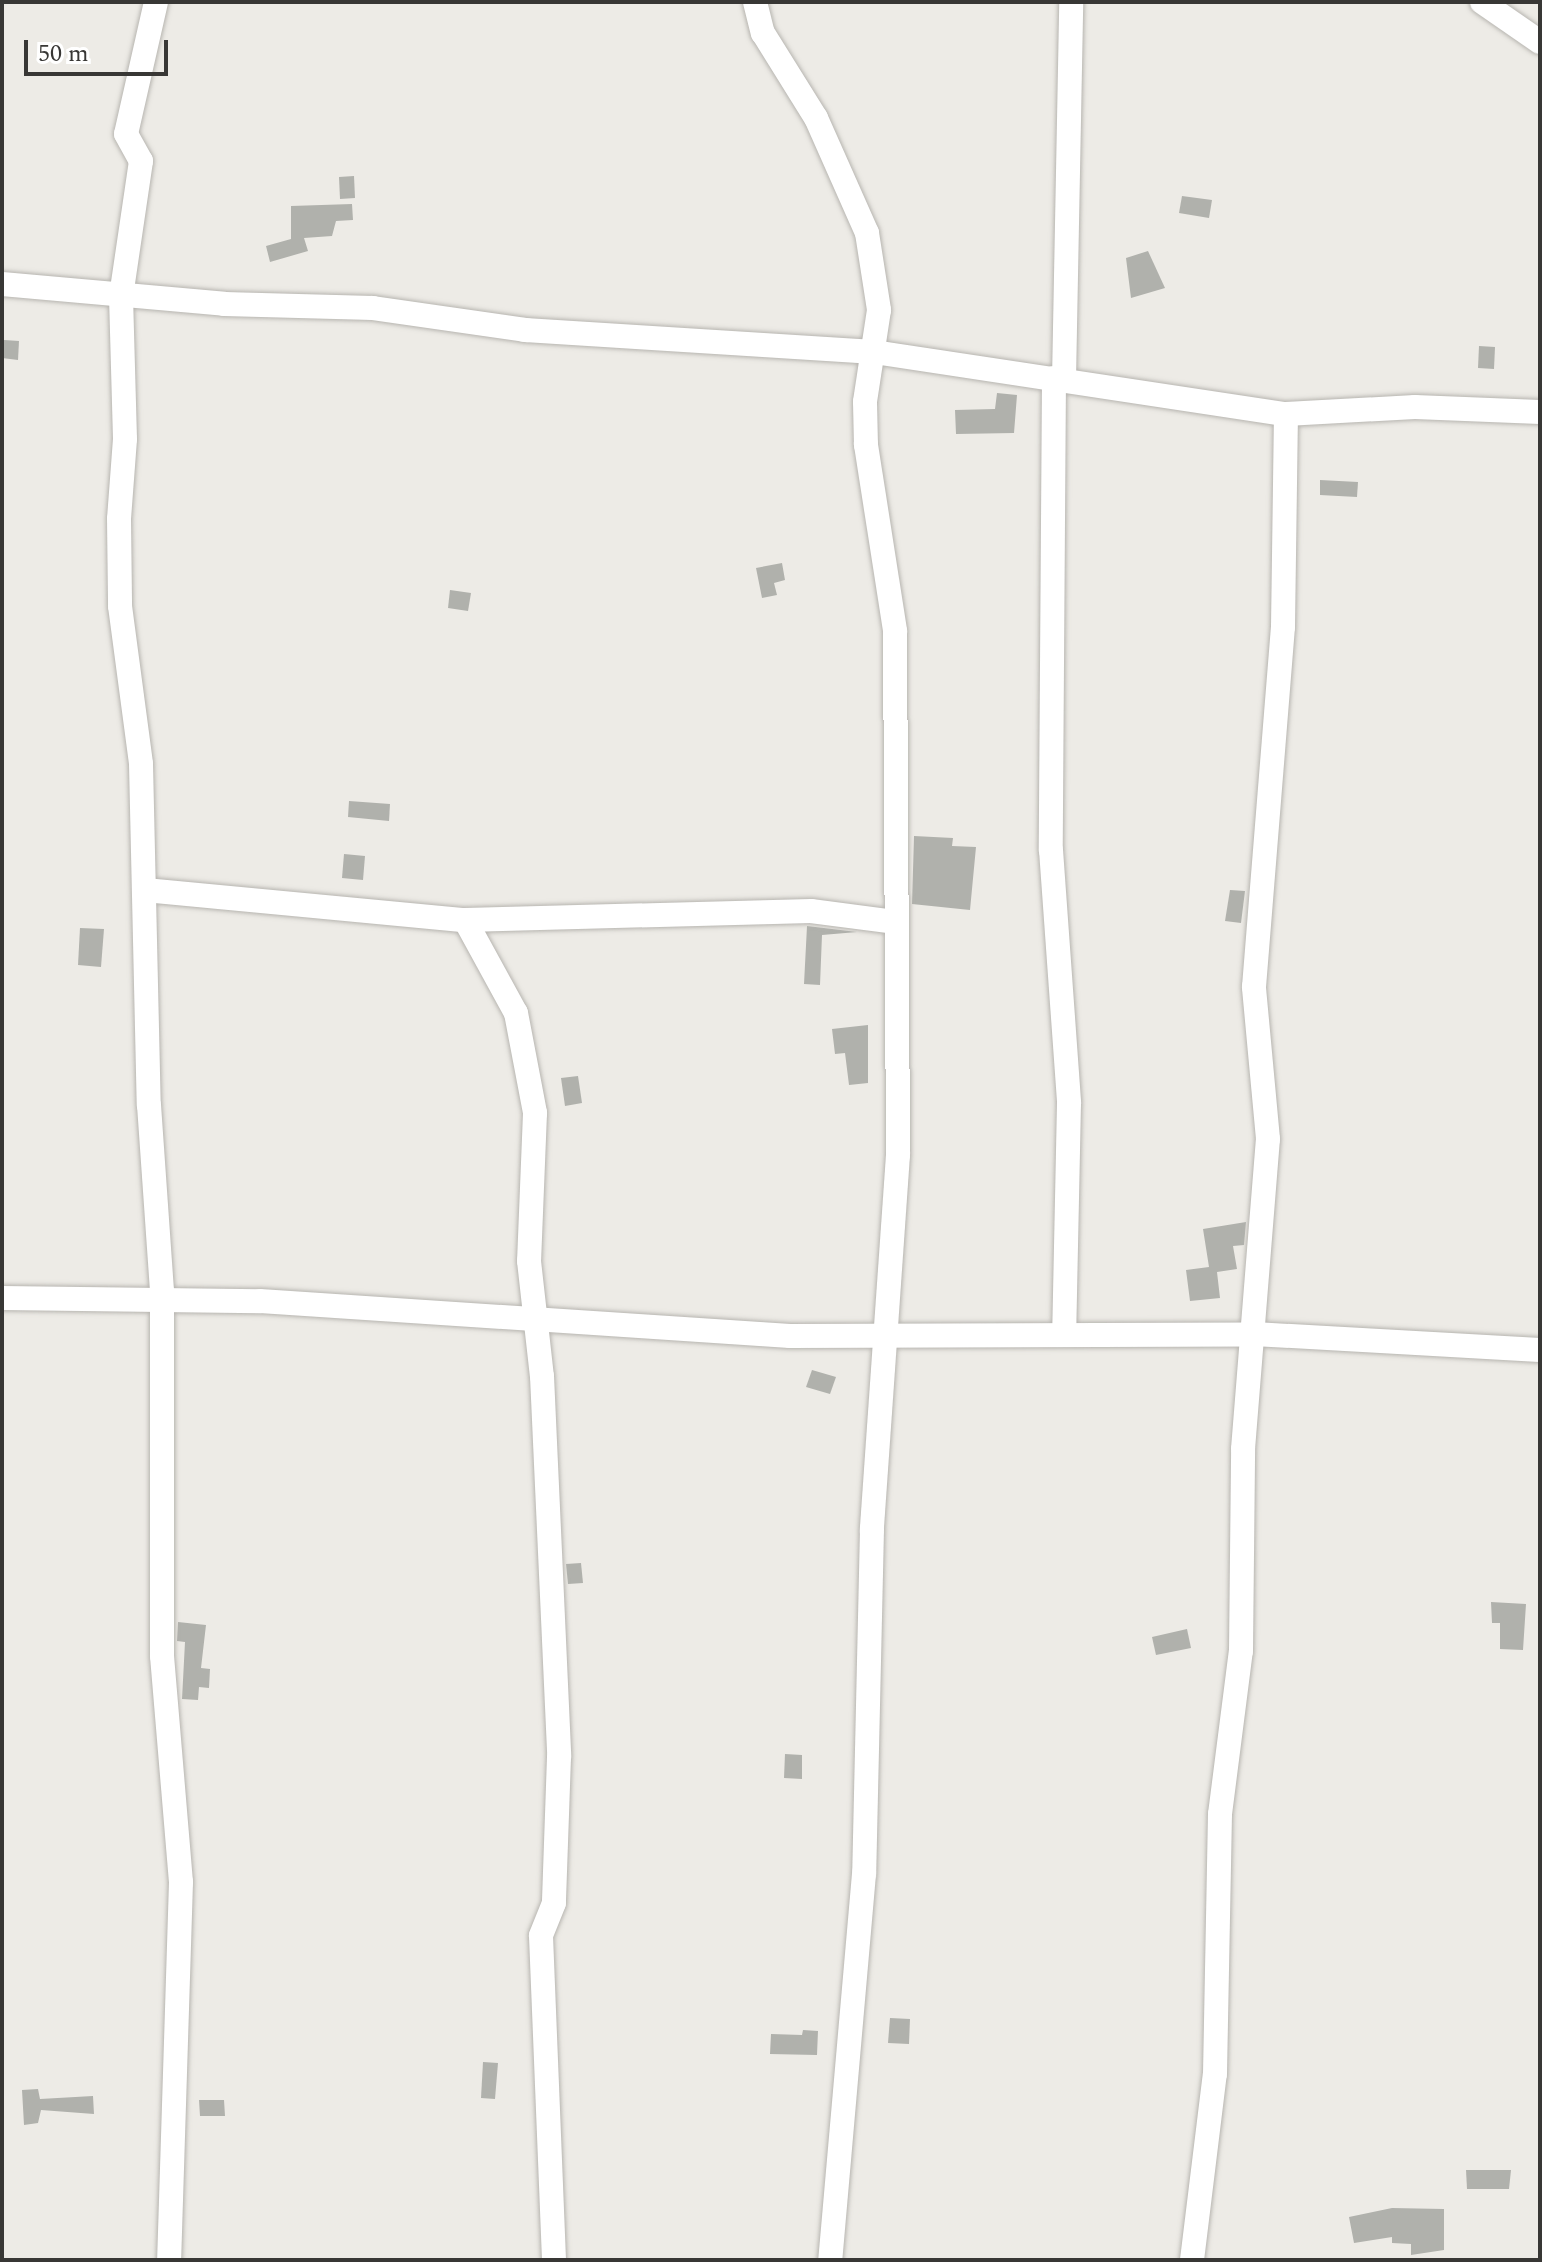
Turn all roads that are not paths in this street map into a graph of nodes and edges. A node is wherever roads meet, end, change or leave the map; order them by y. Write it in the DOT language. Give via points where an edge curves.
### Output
graph roads {
  1 [pos="156,2"];
  2 [pos="755,2"];
  3 [pos="1071,2"];
  4 [pos="1482,2"];
  5 [pos="1540,42"];
  6 [pos="2,284"];
  7 [pos="121,296"];
  8 [pos="874,352"];
  9 [pos="1059,379"];
  10 [pos="1540,412"];
  11 [pos="1286,414"];
  12 [pos="145,890"];
  13 [pos="465,920"];
  14 [pos="896,922"];
  15 [pos="2,1298"];
  16 [pos="162,1302"];
  17 [pos="535,1321"];
  18 [pos="1064,1334"];
  19 [pos="1254,1334"];
  20 [pos="887,1335"];
  21 [pos="1540,1350"];
  22 [pos="169,2260"];
  23 [pos="554,2260"];
  24 [pos="830,2260"];
  25 [pos="1192,2260"];
  1 -- 7 [label="street" via="126,134 141,161"];
  2 -- 8 [label="street" via="763,33 816,118 864,222 879,310"];
  3 -- 9 [label="street"];
  4 -- 5 [label="street"];
  6 -- 7 [label="street"];
  7 -- 8 [label="street" via="373,308 525,330"];
  7 -- 12 [label="street" via="120,606 141,764"];
  8 -- 9 [label="street"];
  8 -- 14 [label="street" via="866,445 895,631"];
  9 -- 11 [label="street"];
  9 -- 18 [label="street" via="1051,850 1069,1103"];
  10 -- 11 [label="street" via="1415,407"];
  11 -- 19 [label="street" via="1283,627 1254,987 1268,1139"];
  12 -- 13 [label="street"];
  12 -- 16 [label="street" via="149,1105"];
  13 -- 14 [label="street" via="811,911"];
  13 -- 17 [label="street" via="516,1013 532,1084 529,1261"];
  14 -- 20 [label="street" via="898,1155"];
  15 -- 16 [label="street"];
  16 -- 17 [label="street" via="260,1301"];
  16 -- 22 [label="street" via="162,1656 181,1882"];
  17 -- 20 [label="street"];
  17 -- 23 [label="street" via="559,1757 554,1903 541,1936 557,2210"];
  18 -- 19 [label="street"];
  18 -- 20 [label="street"];
  19 -- 21 [label="street"];
  19 -- 25 [label="street" via="1239,1532 1241,1651 1219,1829 1215,2074"];
  20 -- 24 [label="street" via="872,1529 864,1874"];
}
